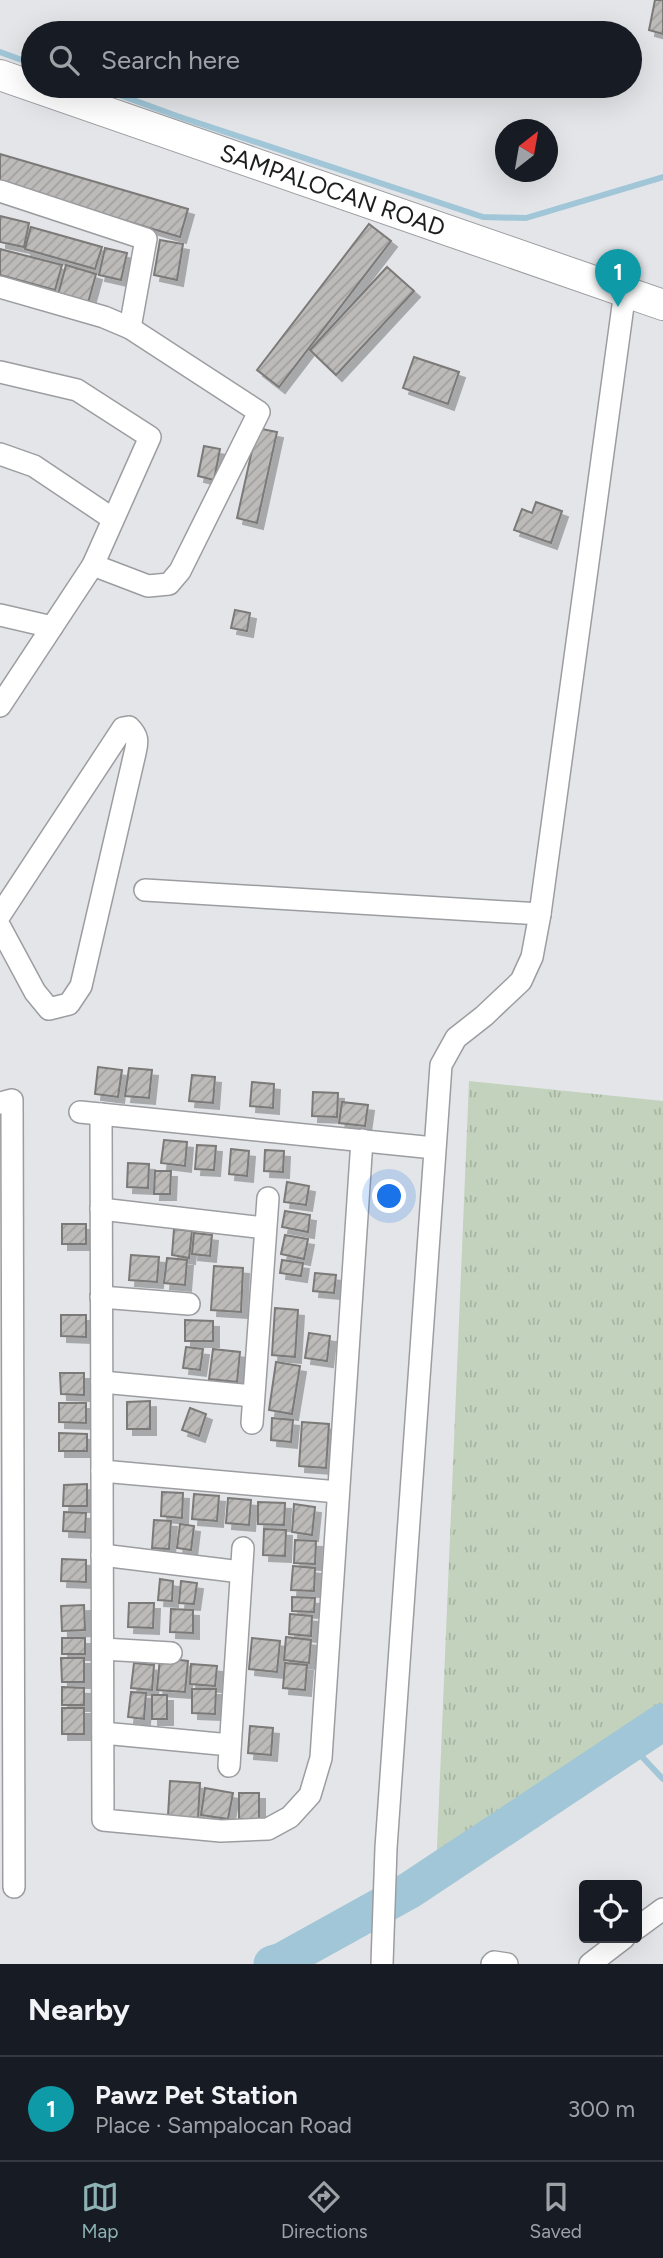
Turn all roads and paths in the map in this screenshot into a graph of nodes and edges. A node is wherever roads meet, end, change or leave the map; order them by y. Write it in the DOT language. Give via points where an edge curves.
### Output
graph roads {
  1 [pos="0,75"];
  2 [pos="21,82"];
  3 [pos="67,98"];
  4 [pos="0,191"];
  5 [pos="0,287"];
  6 [pos="625,291"];
  7 [pos="663,305"];
  8 [pos="130,328"];
  9 [pos="0,372"];
  10 [pos="0,454"];
  11 [pos="113,519"];
  12 [pos="93,565"];
  13 [pos="0,615"];
  14 [pos="52,627"];
  15 [pos="0,706"];
  16 [pos="145,890"];
  17 [pos="0,915"];
  18 [pos="540,915"];
  19 [pos="0,927"];
  20 [pos="0,1103"];
  21 [pos="362,1140"];
  22 [pos="434,1148"];
  23 [pos="0,1163"];
  24 [pos="12,1189"];
  25 [pos="268,1198"];
  26 [pos="101,1209"];
  27 [pos="265,1228"];
  28 [pos="6,1243"];
  29 [pos="101,1297"];
  30 [pos="189,1304"];
  31 [pos="6,1334"];
  32 [pos="102,1382"];
  33 [pos="253,1396"];
  34 [pos="252,1423"];
  35 [pos="6,1426"];
  36 [pos="102,1471"];
  37 [pos="338,1492"];
  38 [pos="6,1513"];
  39 [pos="243,1548"];
  40 [pos="102,1555"];
  41 [pos="241,1572"];
  42 [pos="6,1610"];
  43 [pos="103,1649"];
  44 [pos="171,1653"];
  45 [pos="7,1695"];
  46 [pos="103,1732"];
  47 [pos="7,1857"];
  48 [pos="14,1887"];
  49 [pos="663,1909"];
  50 [pos="642,1924"];
  51 [pos="617,1943"];
  52 [pos="382,1964"];
  53 [pos="492,1964"];
  54 [pos="507,1964"];
  55 [pos="590,1964"];
  1 -- 2 [label="main road, SAMPALOCAN ROAD"];
  3 -- 6 [label="main road, SAMPALOCAN ROAD"];
  4 -- 8 [label="street" via="146,239"];
  5 -- 8 [label="street"];
  6 -- 7 [label="main road, SAMPALOCAN ROAD"];
  6 -- 18 [label="street"];
  8 -- 12 [label="street" via="259,412 180,571 169,584 149,586"];
  9 -- 11 [label="street" via="78,390 150,437"];
  10 -- 11 [label="street" via="34,466"];
  11 -- 12 [label="street"];
  12 -- 14 [label="street"];
  13 -- 14 [label="street"];
  14 -- 15 [label="street"];
  16 -- 18 [label="street"];
  17 -- 19 [label="street" via="123,728 129,727 138,740 81,986 69,1004 49,1009"];
  18 -- 22 [label="street" via="532,957 521,981 456,1038 442,1065"];
  20 -- 24 [label="street" via="12,1100"];
  21 -- 22 [label="street"];
  21 -- 26 [label="street" via="90,1113"];
  21 -- 37 [label="street"];
  22 -- 52 [label="street"];
  23 -- 24 [label="street"];
  24 -- 28 [label="street"];
  25 -- 27 [label="street"];
  26 -- 27 [label="street"];
  26 -- 29 [label="street"];
  27 -- 33 [label="street"];
  28 -- 31 [label="street"];
  29 -- 30 [label="street"];
  29 -- 32 [label="street"];
  31 -- 35 [label="street"];
  32 -- 33 [label="street"];
  32 -- 36 [label="street"];
  33 -- 34 [label="street"];
  35 -- 38 [label="street"];
  36 -- 37 [label="street"];
  36 -- 40 [label="street"];
  37 -- 46 [label="street" via="321,1758 310,1795 290,1817 268,1829 221,1831 103,1820"];
  38 -- 42 [label="street"];
  39 -- 41 [label="street"];
  40 -- 41 [label="street"];
  40 -- 43 [label="street"];
  41 -- 46 [label="street" via="230,1756"];
  42 -- 45 [label="street"];
  43 -- 44 [label="street"];
  43 -- 46 [label="street"];
  45 -- 47 [label="street"];
  47 -- 48 [label="street"];
  49 -- 50 [label="street"];
  51 -- 55 [label="street"];
  53 -- 54 [label="street"];
}
